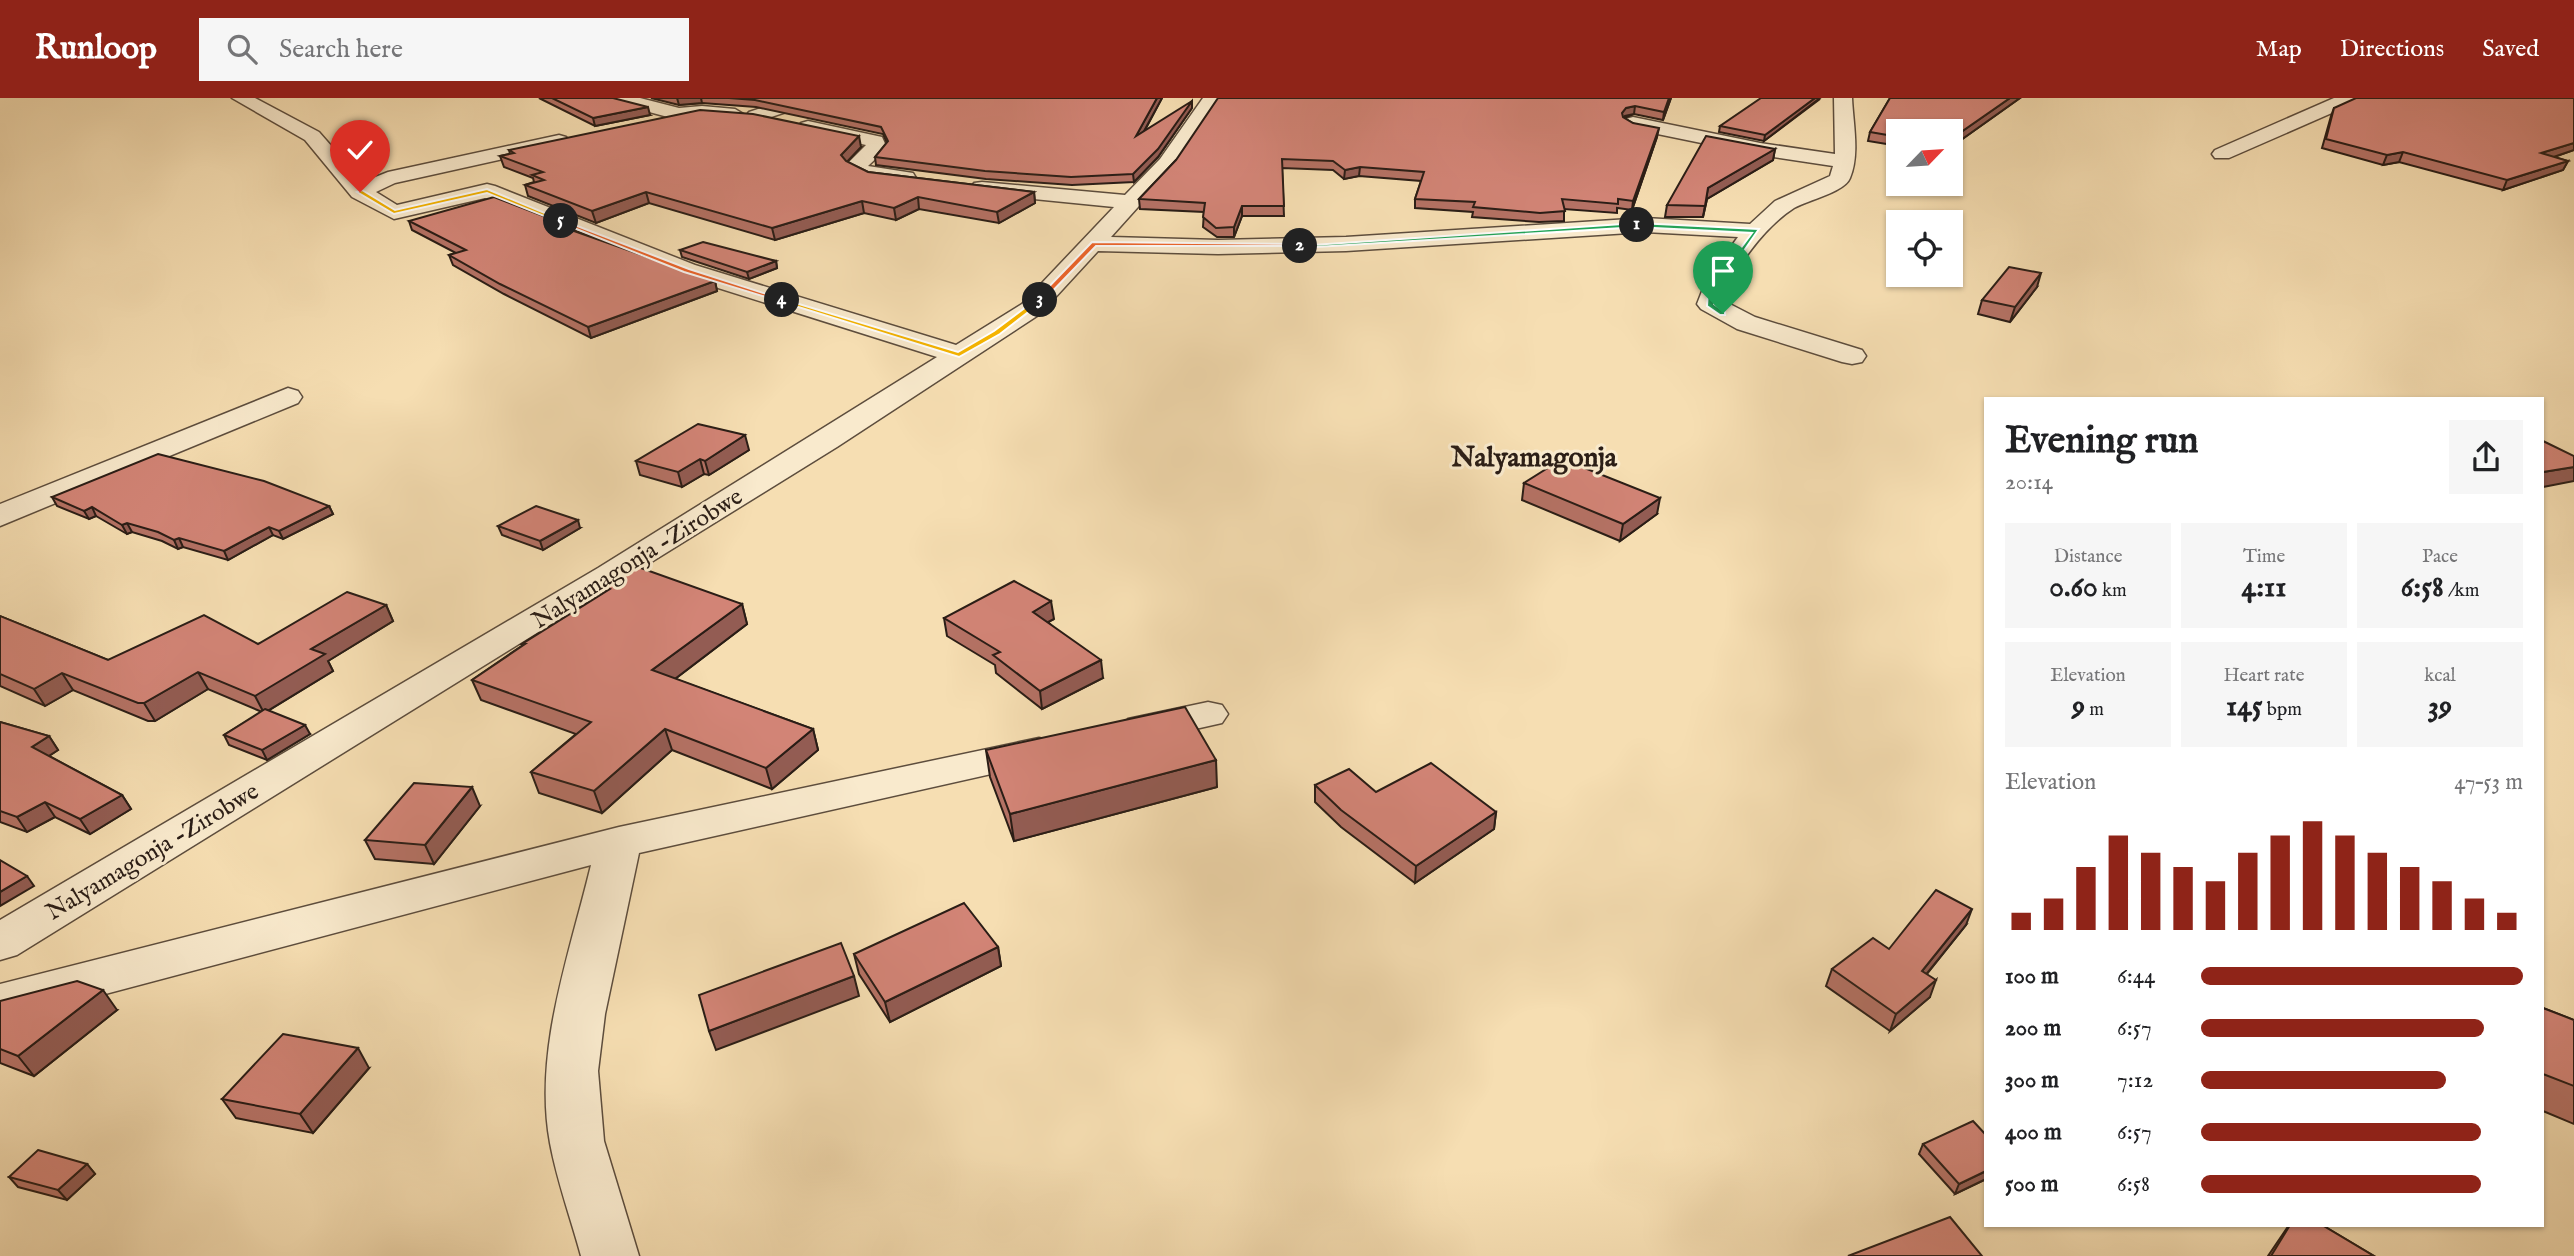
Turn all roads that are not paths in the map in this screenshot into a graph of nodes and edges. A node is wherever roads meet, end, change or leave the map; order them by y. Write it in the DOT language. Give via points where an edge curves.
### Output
graph roads {
  1 [pos="241,98"];
  2 [pos="619,98"];
  3 [pos="810,98"];
  4 [pos="1212,98"];
  5 [pos="1843,98"];
  6 [pos="2350,98"];
  7 [pos="702,112"];
  8 [pos="755,116"];
  9 [pos="1633,123"];
  10 [pos="636,125"];
  11 [pos="583,136"];
  12 [pos="2222,154"];
  13 [pos="1846,162"];
  14 [pos="921,180"];
  15 [pos="960,185"];
  16 [pos="360,192"];
  17 [pos="1130,202"];
  18 [pos="1757,231"];
  19 [pos="1094,244"];
  20 [pos="959,355"];
  21 [pos="1852,356"];
  22 [pos="288,397"];
  23 [pos="0,516"];
  24 [pos="1208,714"];
  25 [pos="619,842"];
  26 [pos="0,942"];
  27 [pos="0,1003"];
  28 [pos="610,1256"];
  1 -- 16 [label="street" via="312,136"];
  2 -- 7 [label="street" via="679,114"];
  3 -- 8 [label="street"];
  4 -- 17 [label="street, Nalyamagonja -Zirobwe" via="1167,163"];
  5 -- 13 [label="street"];
  6 -- 12 [label="street"];
  7 -- 8 [label="street"];
  7 -- 10 [label="street"];
  8 -- 14 [label="street" via="876,141 877,148 858,163 858,169"];
  9 -- 13 [label="street"];
  11 -- 16 [label="street" via="388,178"];
  13 -- 18 [label="street" via="1839,180 1776,211"];
  15 -- 17 [label="street"];
  16 -- 20 [label="street" via="394,212 487,191 686,270"];
  17 -- 19 [label="street, Nalyamagonja -Zirobwe"];
  18 -- 19 [label="street" via="1645,225 1346,244"];
  18 -- 21 [label="street" via="1712,292 1710,304 1746,323"];
  19 -- 20 [label="street, Nalyamagonja -Zirobwe" via="1031,309"];
  20 -- 26 [label="street, Nalyamagonja -Zirobwe" via="610,575"];
  22 -- 23 [label="street"];
  24 -- 25 [label="street"];
  25 -- 27 [label="street"];
  25 -- 28 [label="street" via="580,1014 572,1071 577,1141"];
}
